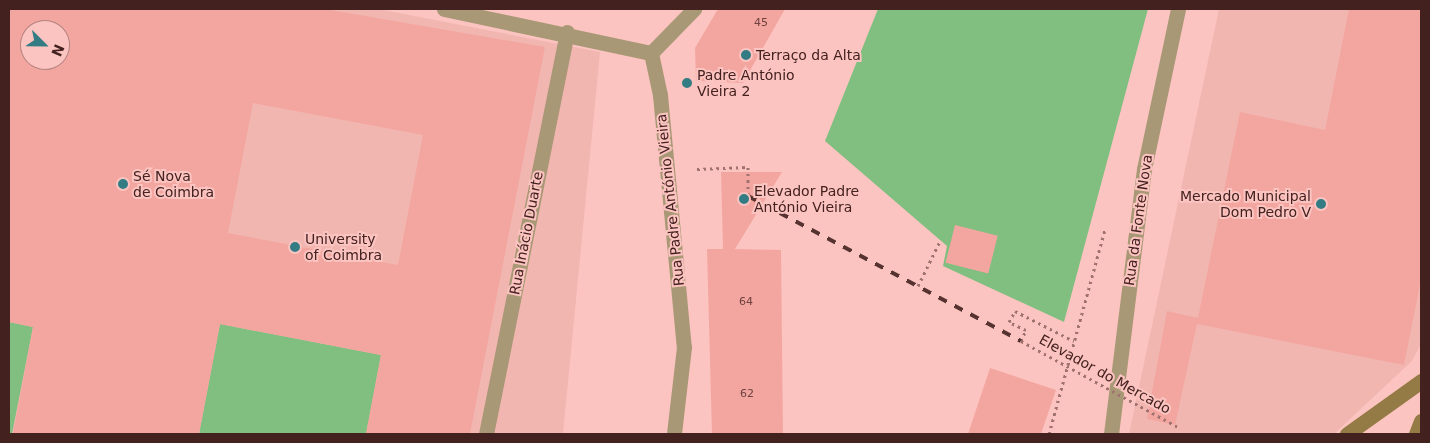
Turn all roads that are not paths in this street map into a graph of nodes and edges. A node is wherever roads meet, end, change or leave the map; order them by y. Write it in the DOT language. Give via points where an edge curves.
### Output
graph roads {
  1 [pos="444,9"];
  2 [pos="694,9"];
  3 [pos="1178,9"];
  4 [pos="567,32"];
  5 [pos="651,53"];
  6 [pos="1421,381"];
  7 [pos="1421,421"];
  8 [pos="486,434"];
  9 [pos="674,434"];
  10 [pos="1111,434"];
  11 [pos="1347,434"];
  12 [pos="1416,434"];
  1 -- 4 [label="street"];
  2 -- 5 [label="street"];
  3 -- 10 [label="street, Rua da Fonte Nova" via="1144,169"];
  4 -- 5 [label="street"];
  4 -- 8 [label="street, Rua Inácio Duarte"];
  5 -- 9 [label="street, Rua Padre António Vieira" via="668,171 684,347"];
  6 -- 11 [label="main road"];
  7 -- 12 [label="main road"];
}
